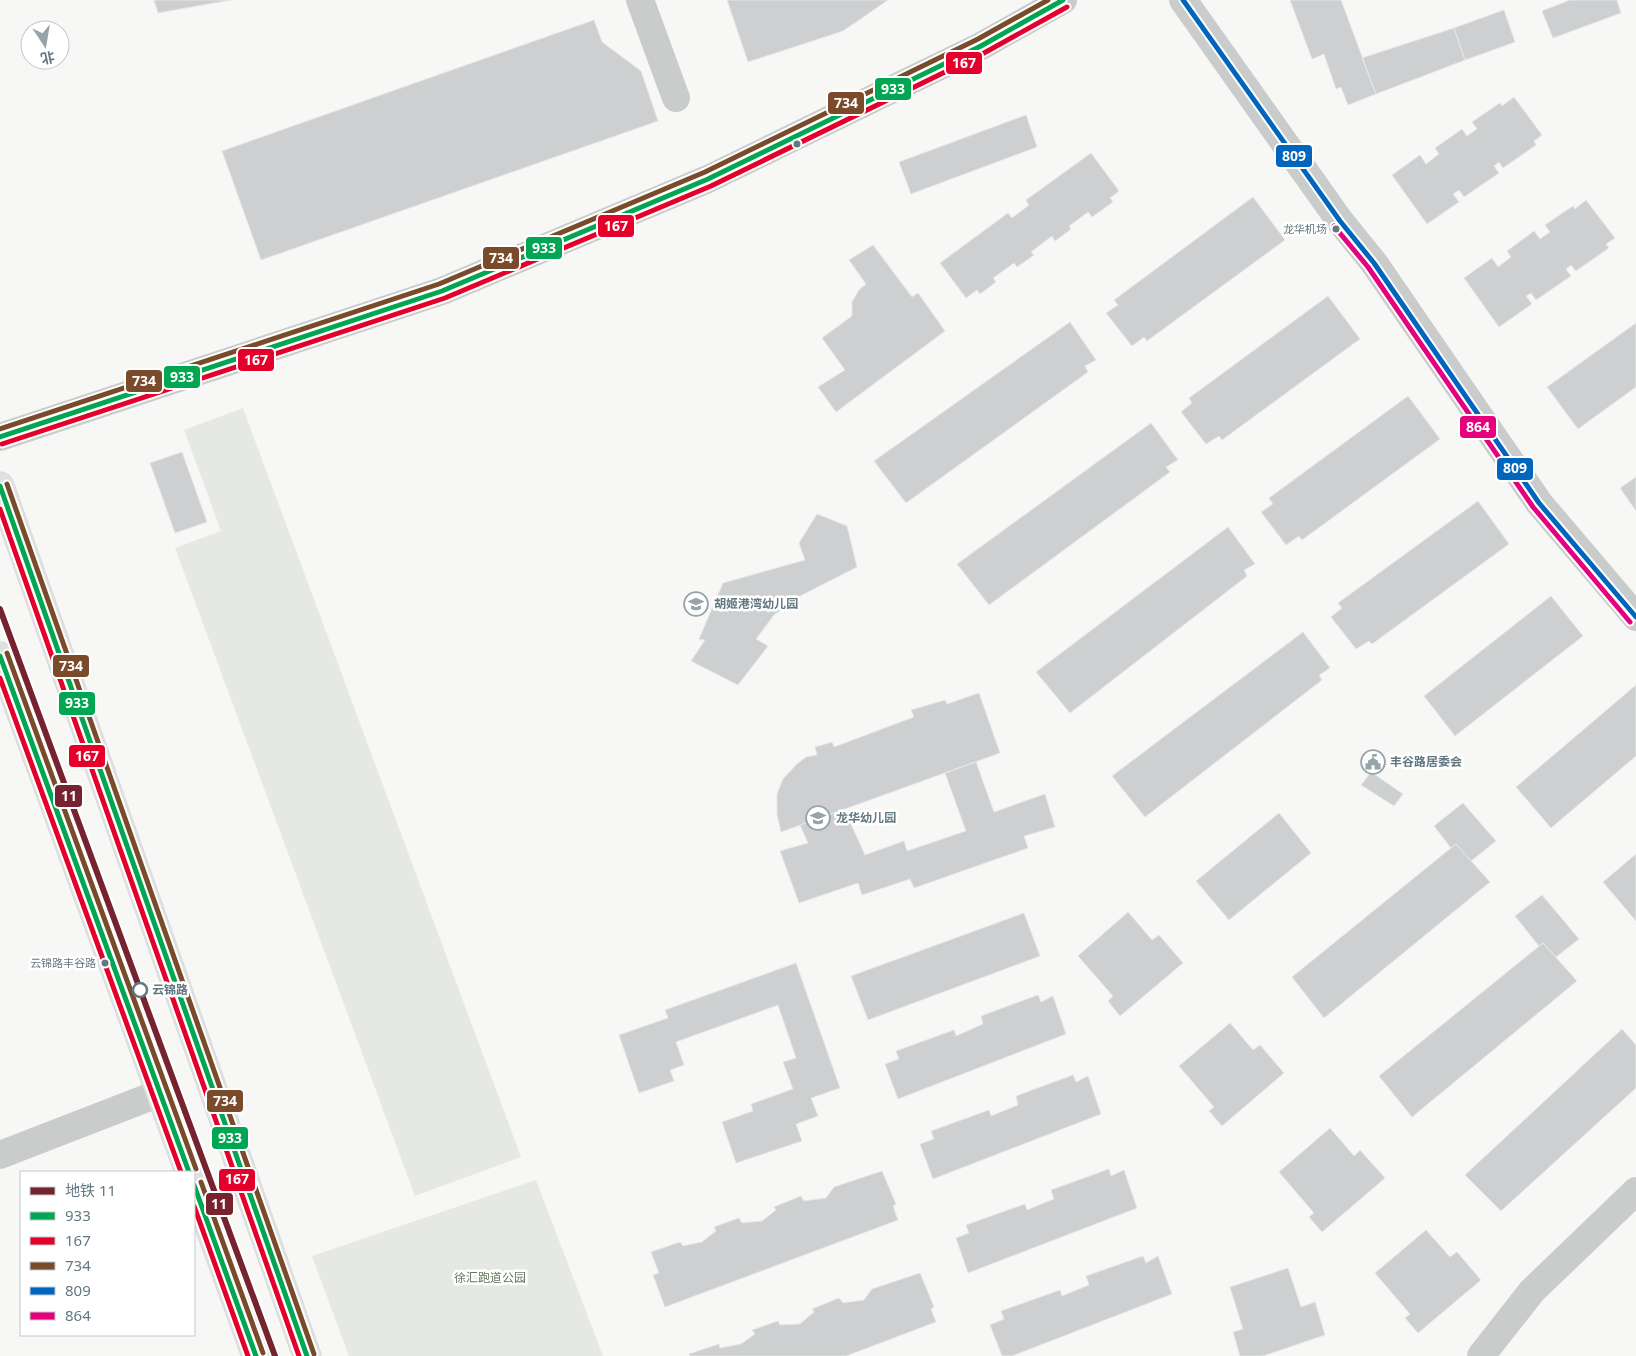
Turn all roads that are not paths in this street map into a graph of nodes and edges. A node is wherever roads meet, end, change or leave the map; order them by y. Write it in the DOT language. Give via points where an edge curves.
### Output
graph roads {
  1 [pos="640,0"];
  2 [pos="1063,0"];
  3 [pos="1183,0"];
  4 [pos="676,98"];
  5 [pos="0,437"];
  6 [pos="0,486"];
  7 [pos="1636,617"];
  8 [pos="0,656"];
  9 [pos="160,1093"];
  10 [pos="0,1155"];
  11 [pos="189,1171"];
  12 [pos="195,1189"];
  13 [pos="1636,1191"];
  14 [pos="256,1356"];
  15 [pos="307,1356"];
  16 [pos="1481,1356"];
  1 -- 4 [label="street"];
  2 -- 5 [label="street" via="981,46 708,179 442,290"];
  3 -- 7 [label="street" via="1340,221 1374,262 1539,503"];
  6 -- 15 [label="main road"];
  8 -- 9 [label="main road"];
  9 -- 10 [label="street"];
  9 -- 11 [label="main road"];
  12 -- 14 [label="main road"];
  13 -- 16 [label="street" via="1532,1291"];
}
